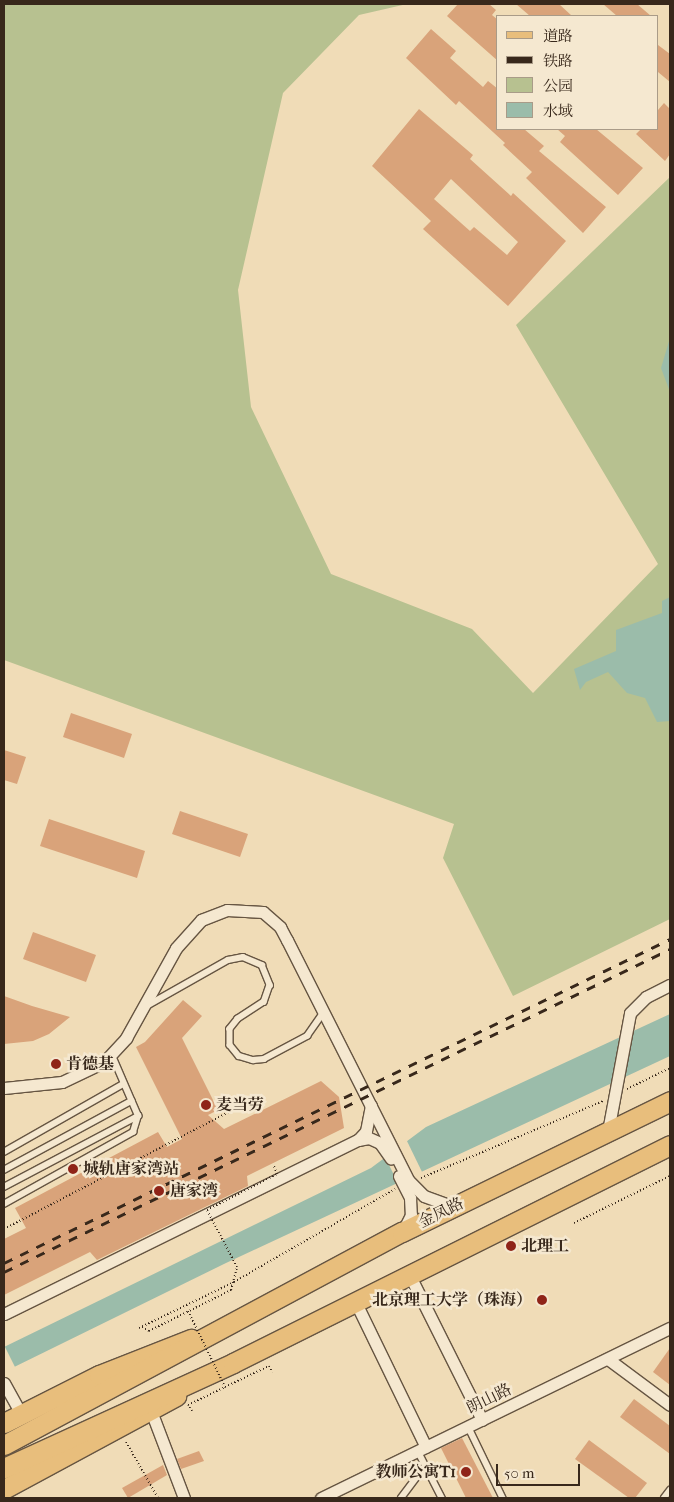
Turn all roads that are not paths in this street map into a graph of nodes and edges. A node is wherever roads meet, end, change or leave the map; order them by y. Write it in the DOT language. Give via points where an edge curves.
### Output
graph roads {
  1 [pos="670,985"];
  2 [pos="144,1008"];
  3 [pos="325,1010"];
  4 [pos="112,1056"];
  5 [pos="123,1084"];
  6 [pos="4,1088"];
  7 [pos="131,1101"];
  8 [pos="670,1101"];
  9 [pos="371,1104"];
  10 [pos="138,1116"];
  11 [pos="608,1131"];
  12 [pos="358,1140"];
  13 [pos="388,1144"];
  14 [pos="670,1145"];
  15 [pos="4,1152"];
  16 [pos="4,1170"];
  17 [pos="407,1183"];
  18 [pos="4,1187"];
  19 [pos="4,1204"];
  20 [pos="454,1206"];
  21 [pos="402,1232"];
  22 [pos="409,1274"];
  23 [pos="355,1301"];
  24 [pos="4,1314"];
  25 [pos="670,1328"];
  26 [pos="216,1330"];
  27 [pos="608,1359"];
  28 [pos="233,1363"];
  29 [pos="4,1383"];
  30 [pos="670,1405"];
  31 [pos="152,1411"];
  32 [pos="21,1414"];
  33 [pos="482,1420"];
  34 [pos="4,1423"];
  35 [pos="468,1426"];
  36 [pos="4,1445"];
  37 [pos="422,1449"];
  38 [pos="425,1466"];
  39 [pos="4,1468"];
  40 [pos="4,1489"];
  41 [pos="670,1490"];
  42 [pos="184,1498"];
  43 [pos="321,1498"];
  44 [pos="401,1498"];
  45 [pos="442,1498"];
  46 [pos="503,1498"];
  47 [pos="664,1498"];
  1 -- 11 [label="street" via="646,997 630,1013"];
  2 -- 3 [label="street" via="166,964 192,928 211,914 243,909 263,912 280,928"];
  2 -- 3 [label="lane" via="228,960 243,957 262,965 270,985 264,1002 238,1019 230,1029 230,1045 239,1056 264,1059 307,1036"];
  2 -- 4 [label="street"];
  3 -- 9 [label="street"];
  4 -- 5 [label="lane"];
  4 -- 6 [label="street" via="62,1082"];
  5 -- 7 [label="lane"];
  5 -- 15 [label="lane"];
  7 -- 10 [label="lane"];
  7 -- 16 [label="lane"];
  8 -- 11 [label="main road, 金凤路"];
  9 -- 12 [label="street" via="370,1120"];
  9 -- 13 [label="street"];
  10 -- 18 [label="lane"];
  10 -- 19 [label="lane" via="133,1132"];
  11 -- 20 [label="main road, 金凤路"];
  12 -- 13 [label="street" via="369,1138"];
  12 -- 24 [label="street"];
  13 -- 17 [label="street"];
  14 -- 22 [label="main road"];
  17 -- 20 [label="street" via="424,1196"];
  17 -- 21 [label="street" via="411,1215"];
  20 -- 21 [label="main road, 金凤路"];
  21 -- 26 [label="main road, 金凤路"];
  22 -- 23 [label="main road"];
  22 -- 33 [label="street"];
  23 -- 28 [label="main road"];
  23 -- 37 [label="street"];
  25 -- 27 [label="street, 朗山路"];
  26 -- 32 [label="main road" via="116,1368"];
  26 -- 36 [label="main road"];
  27 -- 30 [label="street"];
  27 -- 33 [label="street, 朗山路"];
  28 -- 31 [label="main road"];
  28 -- 39 [label="main road"];
  29 -- 32 [label="street"];
  31 -- 40 [label="main road"];
  31 -- 42 [label="street"];
  32 -- 34 [label="main road"];
  33 -- 35 [label="street, 朗山路"];
  35 -- 37 [label="street, 朗山路"];
  35 -- 46 [label="lane"];
  37 -- 38 [label="lane"];
  37 -- 43 [label="street, 朗山路"];
  38 -- 44 [label="lane"];
  38 -- 45 [label="lane"];
  41 -- 47 [label="lane"];
}
